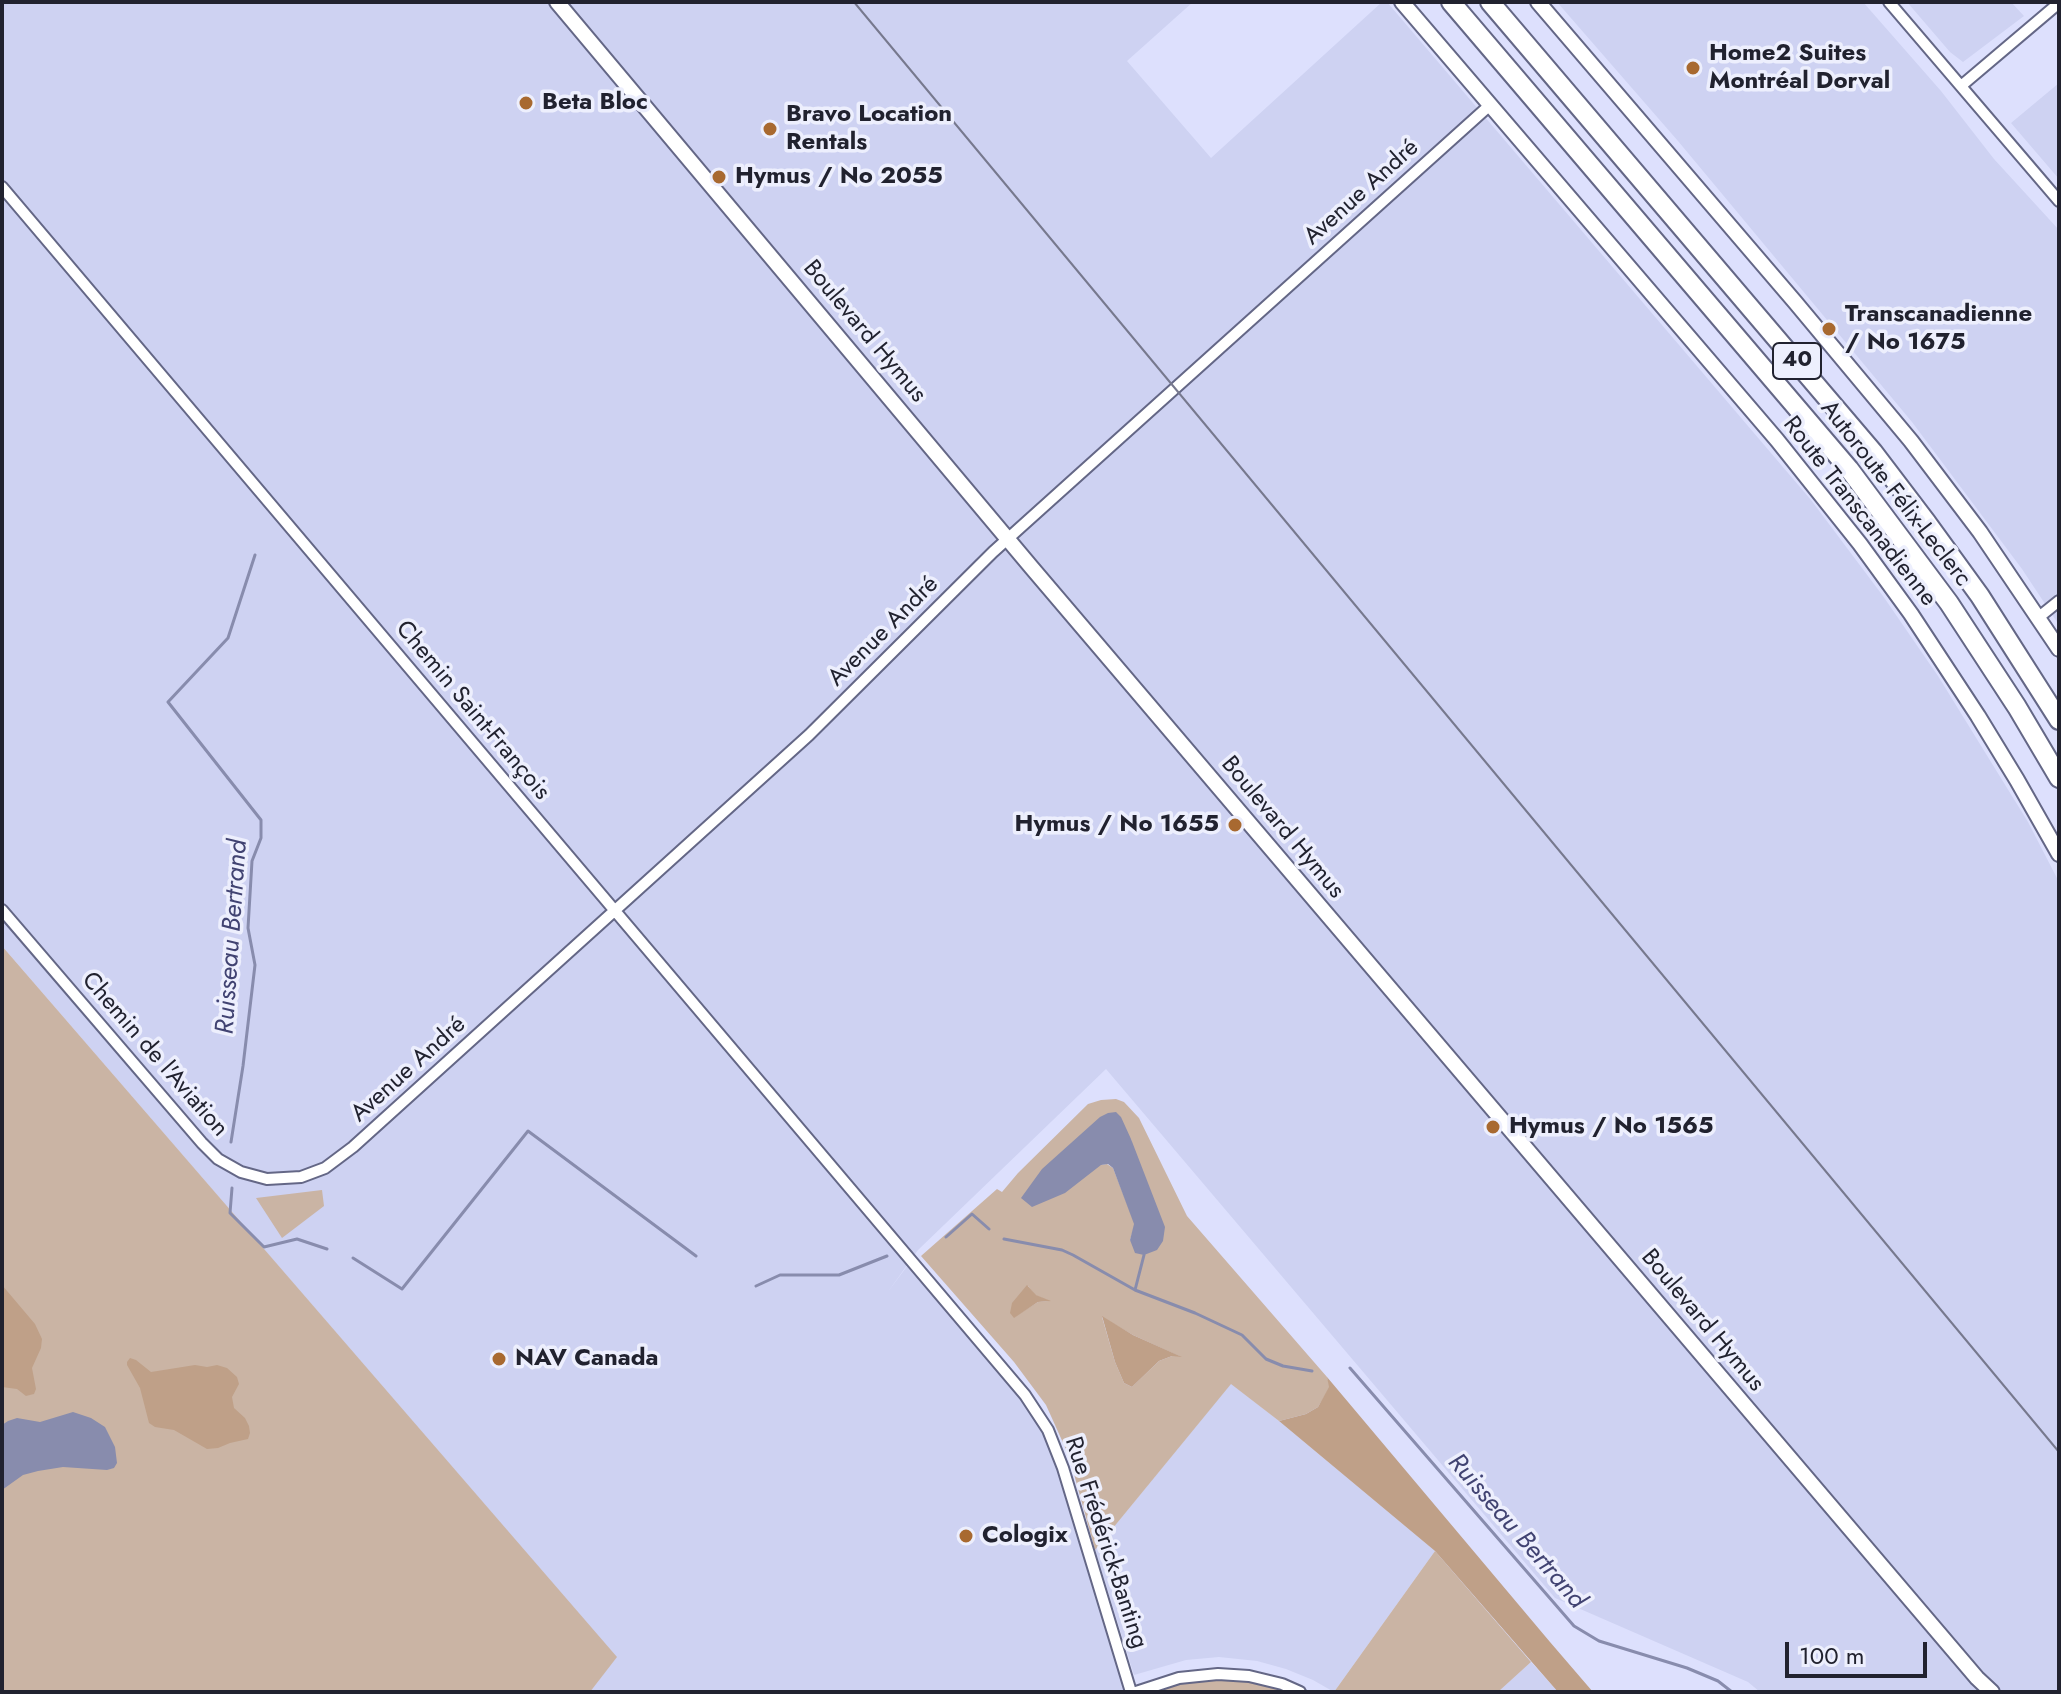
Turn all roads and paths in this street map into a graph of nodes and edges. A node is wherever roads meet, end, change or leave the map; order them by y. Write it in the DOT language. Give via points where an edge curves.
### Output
graph roads {
  1 [pos="557,2"];
  2 [pos="1402,2"];
  3 [pos="1451,2"];
  4 [pos="1490,2"];
  5 [pos="1538,2"];
  6 [pos="1889,2"];
  7 [pos="2059,3"];
  8 [pos="1961,86"];
  9 [pos="1490,105"];
  10 [pos="2,187"];
  11 [pos="2059,201"];
  12 [pos="1008,538"];
  13 [pos="2059,601"];
  14 [pos="2039,617"];
  15 [pos="2059,649"];
  16 [pos="2059,720"];
  17 [pos="2059,778"];
  18 [pos="2059,854"];
  19 [pos="2,910"];
  20 [pos="615,911"];
  21 [pos="301,1177"];
  22 [pos="911,1261"];
  23 [pos="1977,1678"];
  24 [pos="1133,1692"];
  25 [pos="1300,1692"];
  26 [pos="1985,1692"];
  27 [pos="1992,1692"];
  1 -- 12 [label="street, Boulevard Hymus"];
  2 -- 9 [label="street, Route Transcanadienne"];
  3 -- 17 [label="highway, Autoroute Félix-Leclerc / 40" via="1873,500 1963,624"];
  4 -- 16 [label="highway, Autoroute Félix-Leclerc / 40" via="1873,452 1973,587"];
  5 -- 14 [label="street" via="1911,441"];
  6 -- 8 [label="street"];
  7 -- 8 [label="street"];
  8 -- 11 [label="street"];
  9 -- 12 [label="street, Avenue André"];
  9 -- 18 [label="street, Route Transcanadienne" via="1860,544 1978,716"];
  10 -- 20 [label="street, Chemin Saint-François"];
  12 -- 20 [label="street, Avenue André" via="809,735"];
  12 -- 23 [label="street, Boulevard Hymus"];
  13 -- 14 [label="street"];
  14 -- 15 [label="street"];
  19 -- 21 [label="street, Chemin de l'Aviation" via="212,1154 252,1176"];
  20 -- 21 [label="street, Avenue André" via="344,1155"];
  20 -- 22 [label="street, Chemin Saint-François"];
  22 -- 24 [label="street, Rue Frédérick-Banting" via="1025,1395 1048,1430"];
  23 -- 26 [label="street, Boulevard Hymus"];
  23 -- 27 [label="street, Boulevard Hymus"];
  24 -- 25 [label="street" via="1179,1678 1218,1674 1260,1679"];
}
